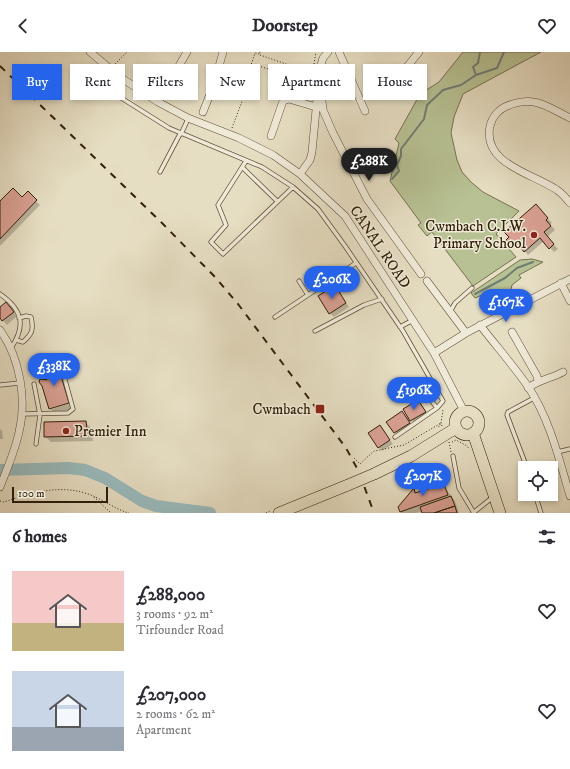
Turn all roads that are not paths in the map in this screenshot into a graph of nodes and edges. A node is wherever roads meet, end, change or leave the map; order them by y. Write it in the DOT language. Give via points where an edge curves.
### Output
graph roads {
  1 [pos="90,52"];
  2 [pos="187,52"];
  3 [pos="223,52"];
  4 [pos="328,52"];
  5 [pos="339,52"];
  6 [pos="418,52"];
  7 [pos="104,64"];
  8 [pos="322,64"];
  9 [pos="409,64"];
  10 [pos="125,80"];
  11 [pos="125,100"];
  12 [pos="317,100"];
  13 [pos="320,100"];
  14 [pos="158,102"];
  15 [pos="316,107"];
  16 [pos="365,111"];
  17 [pos="203,112"];
  18 [pos="188,118"];
  19 [pos="570,118"];
  20 [pos="181,134"];
  21 [pos="271,136"];
  22 [pos="246,161"];
  23 [pos="243,168"];
  24 [pos="160,172"];
  25 [pos="300,174"];
  26 [pos="293,187"];
  27 [pos="276,202"];
  28 [pos="570,202"];
  29 [pos="356,263"];
  30 [pos="421,274"];
  31 [pos="570,279"];
  32 [pos="299,281"];
  33 [pos="427,281"];
  34 [pos="562,284"];
  35 [pos="472,288"];
  36 [pos="0,294"];
  37 [pos="308,295"];
  38 [pos="382,299"];
  39 [pos="570,301"];
  40 [pos="450,312"];
  41 [pos="275,317"];
  42 [pos="19,318"];
  43 [pos="413,320"];
  44 [pos="480,325"];
  45 [pos="400,327"];
  46 [pos="0,330"];
  47 [pos="315,331"];
  48 [pos="512,332"];
  49 [pos="466,333"];
  50 [pos="16,340"];
  51 [pos="10,348"];
  52 [pos="434,353"];
  53 [pos="564,372"];
  54 [pos="65,380"];
  55 [pos="538,381"];
  56 [pos="20,383"];
  57 [pos="34,384"];
  58 [pos="0,385"];
  59 [pos="528,388"];
  60 [pos="427,395"];
  61 [pos="534,398"];
  62 [pos="436,408"];
  63 [pos="464,411"];
  64 [pos="21,414"];
  65 [pos="40,415"];
  66 [pos="456,428"];
  67 [pos="473,433"];
  68 [pos="395,437"];
  69 [pos="36,444"];
  70 [pos="570,449"];
  71 [pos="557,452"];
  72 [pos="454,456"];
  73 [pos="524,461"];
  74 [pos="0,487"];
  75 [pos="570,496"];
  76 [pos="494,497"];
  77 [pos="537,501"];
  78 [pos="283,511"];
  79 [pos="474,513"];
  80 [pos="500,513"];
  81 [pos="541,513"];
  1 -- 7 [label="street, CANAL ROAD"];
  2 -- 14 [label="street"];
  3 -- 17 [label="street"];
  4 -- 8 [label="street"];
  5 -- 16 [label="street"];
  6 -- 9 [label="street"];
  10 -- 14 [label="street, CANAL ROAD"];
  11 -- 20 [label="lane"];
  12 -- 15 [label="street"];
  13 -- 30 [label="street" via="333,133 367,199"];
  14 -- 18 [label="street, CANAL ROAD"];
  15 -- 21 [label="street" via="289,99 283,101"];
  15 -- 25 [label="street" via="312,152 310,160"];
  18 -- 20 [label="lane"];
  18 -- 25 [label="street, CANAL ROAD" via="230,134 273,155"];
  19 -- 28 [label="street" via="535,100 517,102 501,108 491,120 488,134 491,148 501,160 558,190"];
  20 -- 22 [label="lane"];
  20 -- 24 [label="lane"];
  22 -- 23 [label="lane"];
  22 -- 26 [label="lane" via="262,167"];
  23 -- 27 [label="lane"];
  23 -- 27 [label="lane" via="218,205 226,225 211,242 223,254"];
  25 -- 43 [label="street, CANAL ROAD" via="345,216"];
  26 -- 27 [label="lane"];
  26 -- 29 [label="lane" via="318,209"];
  29 -- 37 [label="lane"];
  29 -- 38 [label="lane"];
  31 -- 34 [label="street"];
  32 -- 37 [label="lane"];
  33 -- 40 [label="street"];
  34 -- 39 [label="street"];
  34 -- 44 [label="street"];
  35 -- 40 [label="lane"];
  36 -- 42 [label="lane" via="8,300"];
  37 -- 41 [label="lane"];
  38 -- 45 [label="lane"];
  38 -- 47 [label="lane" via="364,304"];
  40 -- 49 [label="street"];
  42 -- 50 [label="lane" via="22,324"];
  42 -- 50 [label="lane" via="31,317 32,334 23,342"];
  43 -- 45 [label="lane"];
  43 -- 52 [label="street, CANAL ROAD"];
  44 -- 49 [label="street"];
  44 -- 59 [label="street"];
  45 -- 62 [label="lane" via="442,401"];
  46 -- 51 [label="street"];
  48 -- 55 [label="street" via="538,376"];
  49 -- 52 [label="street"];
  50 -- 51 [label="lane"];
  51 -- 56 [label="street" via="19,371"];
  52 -- 63 [label="street, CANAL ROAD"];
  53 -- 55 [label="street" via="546,381"];
  54 -- 65 [label="lane" via="73,409 68,413"];
  55 -- 59 [label="street"];
  56 -- 58 [label="lane"];
  56 -- 64 [label="street"];
  57 -- 65 [label="lane"];
  59 -- 61 [label="street"];
  60 -- 62 [label="lane"];
  61 -- 71 [label="street"];
  61 -- 73 [label="lane" via="508,412 507,415"];
  62 -- 68 [label="lane"];
  63 -- 66 [label="main road" via="456,417"];
  63 -- 67 [label="main road" via="472,412 479,420 478,428"];
  64 -- 65 [label="lane"];
  64 -- 74 [label="street" via="19,431"];
  65 -- 69 [label="lane"];
  66 -- 67 [label="main road" via="465,435"];
  66 -- 78 [label="main road, bridge" via="411,456 374,474"];
  67 -- 76 [label="main road"];
  70 -- 71 [label="lane"];
  71 -- 75 [label="street"];
  72 -- 79 [label="lane" via="459,488"];
  76 -- 79 [label="lane"];
  76 -- 80 [label="main road"];
  77 -- 81 [label="lane"];
}
